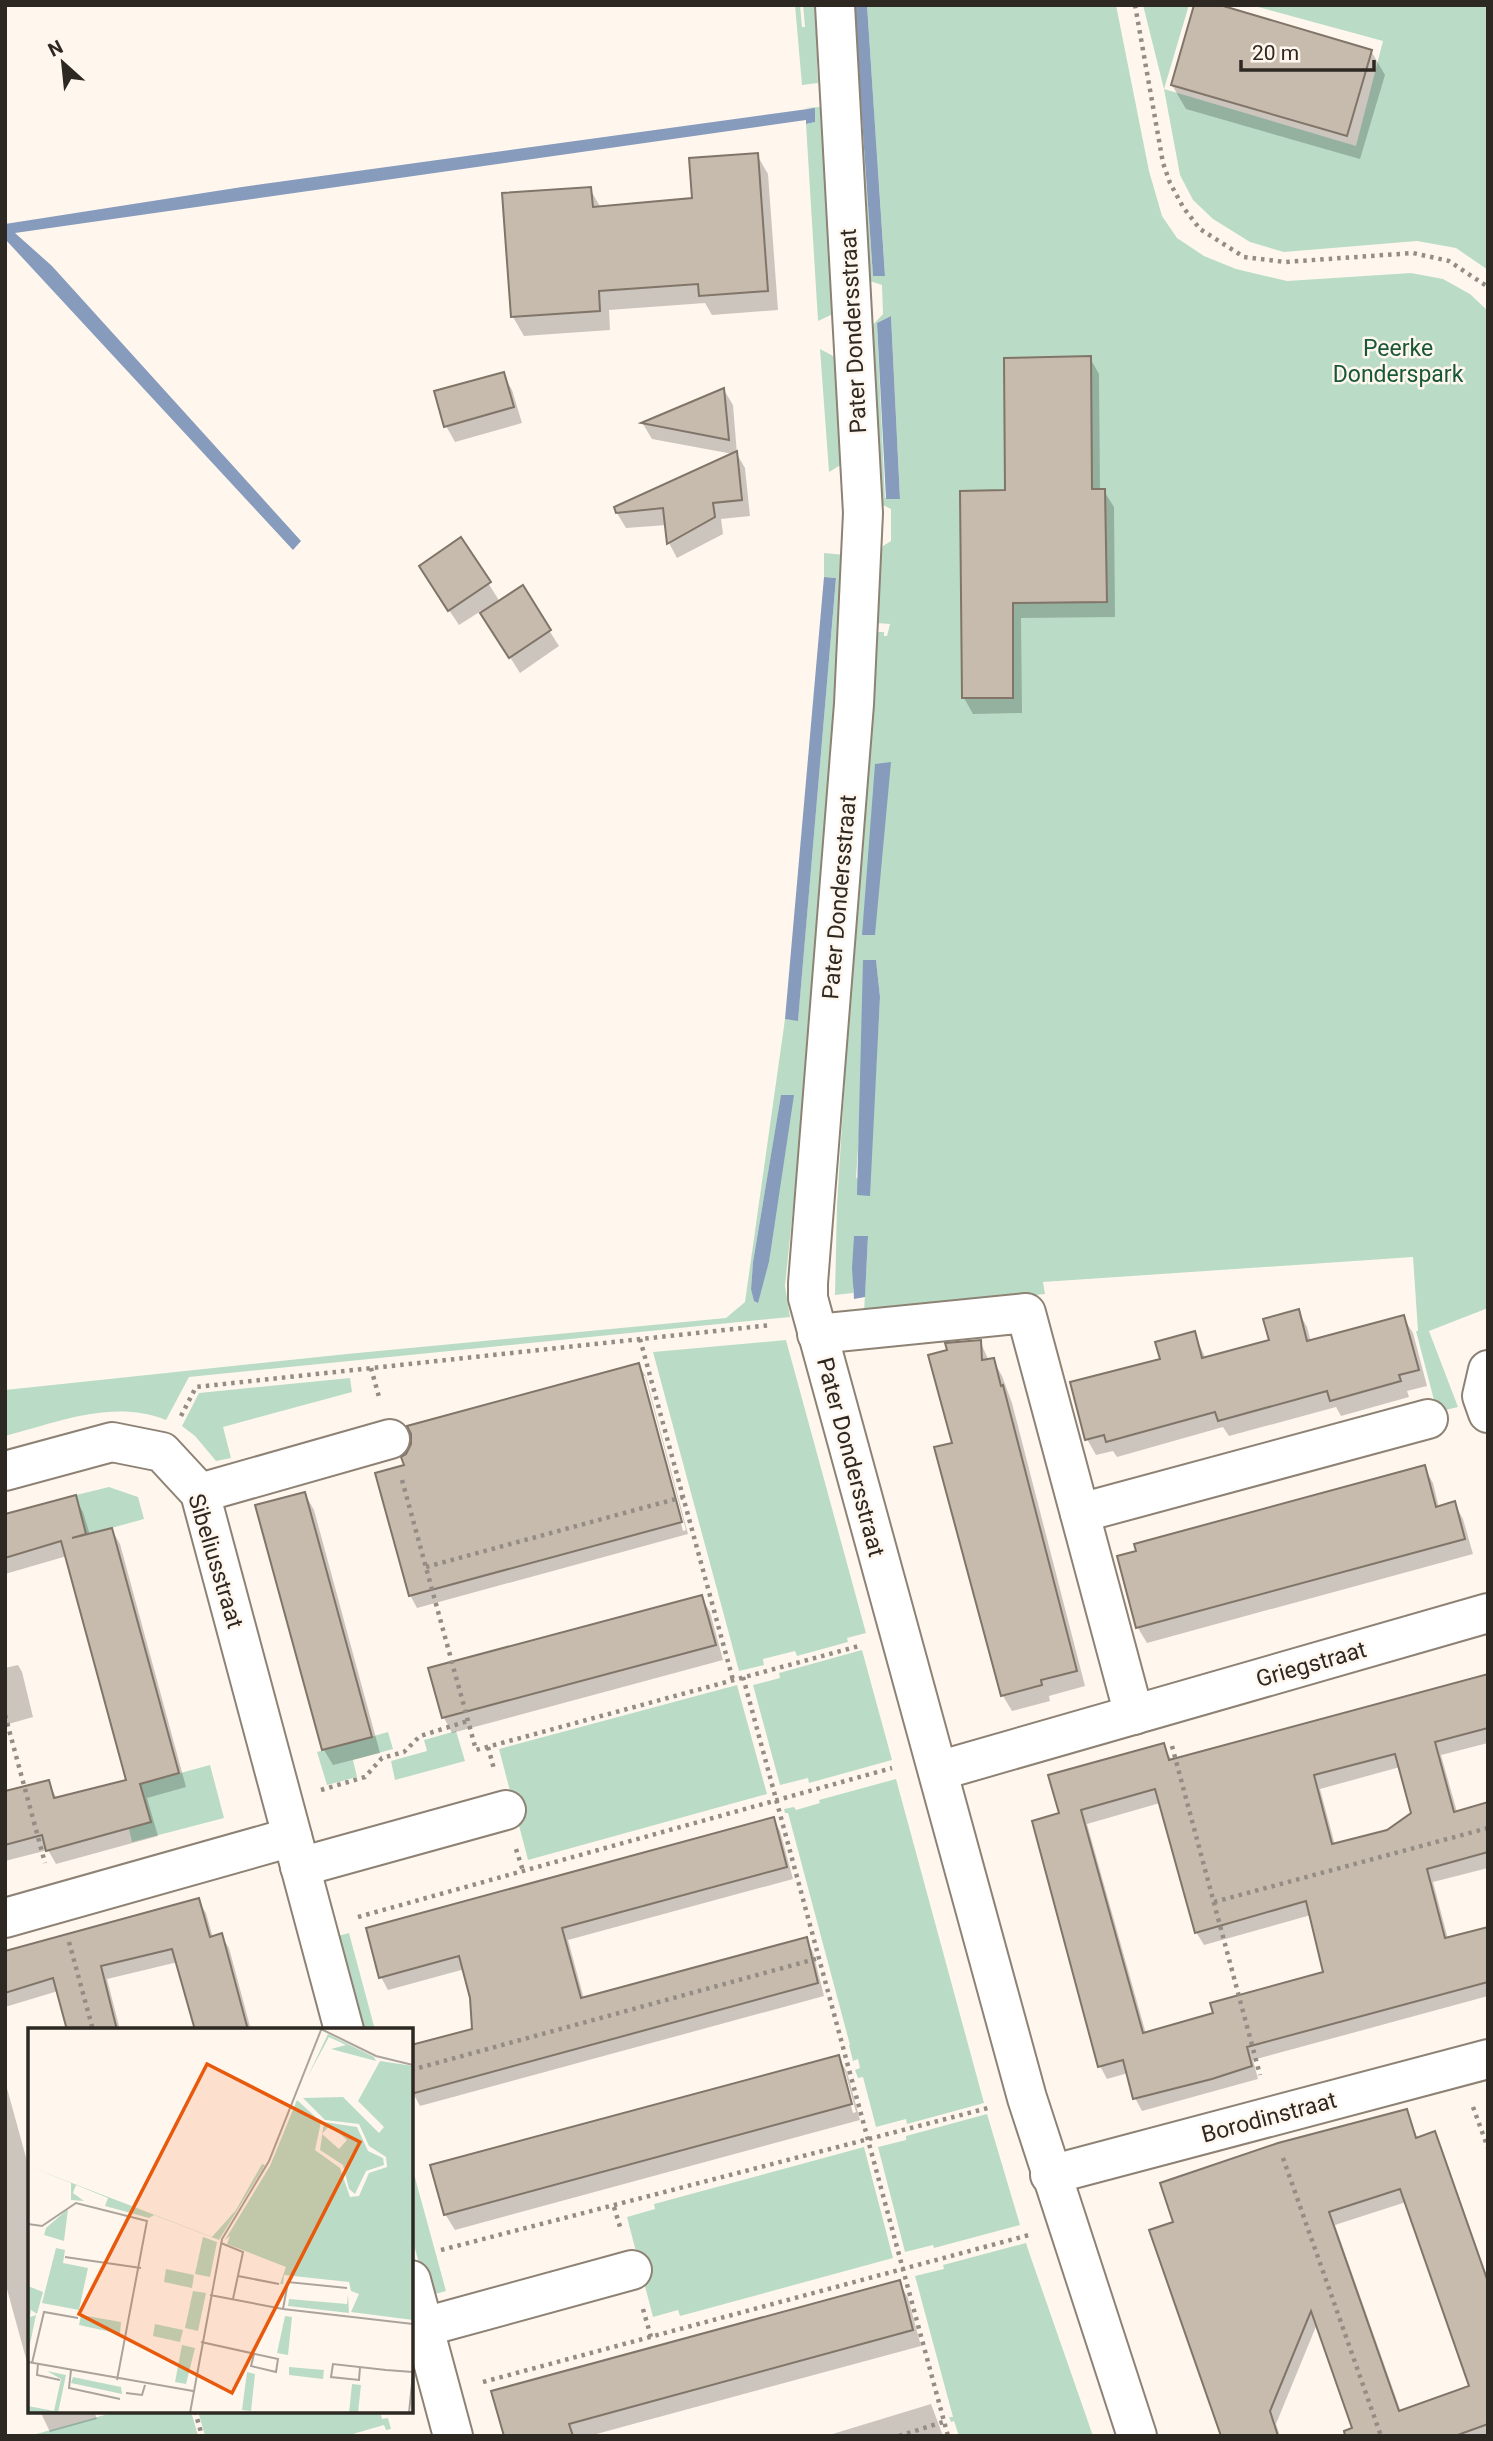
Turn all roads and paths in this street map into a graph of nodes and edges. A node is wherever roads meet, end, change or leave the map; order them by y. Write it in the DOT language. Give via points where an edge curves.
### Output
graph roads {
  1 [pos="835,5"];
  2 [pos="1135,5"];
  3 [pos="1488,287"];
  4 [pos="815,1327"];
  5 [pos="640,1339"];
  6 [pos="371,1368"];
  7 [pos="1488,1370"];
  8 [pos="1488,1413"];
  9 [pos="1428,1419"];
  10 [pos="390,1439"];
  11 [pos="162,1452"];
  12 [pos="5,1471"];
  13 [pos="200,1493"];
  14 [pos="683,1497"];
  15 [pos="1080,1513"];
  16 [pos="426,1567"];
  17 [pos="1488,1613"];
  18 [pos="899,1634"];
  19 [pos="743,1677"];
  20 [pos="733,1680"];
  21 [pos="1148,1711"];
  22 [pos="468,1721"];
  23 [pos="936,1764"];
  24 [pos="282,1800"];
  25 [pos="777,1800"];
  26 [pos="506,1810"];
  27 [pos="1488,1828"];
  28 [pos="296,1852"];
  29 [pos="1214,1902"];
  30 [pos="5,1918"];
  31 [pos="317,1929"];
  32 [pos="819,1958"];
  33 [pos="343,2028"];
  34 [pos="1488,2059"];
  35 [pos="413,2069"];
  36 [pos="1027,2098"];
  37 [pos="1275,2132"];
  38 [pos="868,2140"];
  39 [pos="1050,2175"];
  40 [pos="1067,2225"];
  41 [pos="438,2251"];
  42 [pos="632,2270"];
  43 [pos="903,2270"];
  44 [pos="413,2287"];
  45 [pos="424,2327"];
  46 [pos="442,2393"];
  47 [pos="196,2413"];
  48 [pos="943,2422"];
  49 [pos="202,2436"];
  50 [pos="453,2436"];
  51 [pos="900,2436"];
  52 [pos="948,2436"];
  53 [pos="1137,2436"];
  54 [pos="1381,2436"];
  1 -- 4 [label="street, Pater Dondersstraat" via="863,513 855,704 808,1283"];
  2 -- 3 [label="path" via="1163,163 1183,207 1200,229 1244,257 1285,262 1413,253 1449,261"];
  4 -- 5 [label="path"];
  4 -- 15 [label="street" via="1026,1313"];
  4 -- 18 [label="street, Pater Dondersstraat"];
  5 -- 6 [label="path"];
  5 -- 14 [label="path"];
  6 -- 10 [label="path"];
  6 -- 11 [label="path" via="196,1387"];
  7 -- 8 [label="street" via="1482,1396"];
  9 -- 15 [label="street"];
  10 -- 13 [label="street"];
  10 -- 16 [label="path"];
  11 -- 12 [label="street" via="112,1442"];
  11 -- 13 [label="street, Sibeliusstraat"];
  13 -- 24 [label="street, Sibeliusstraat"];
  14 -- 16 [label="path"];
  14 -- 20 [label="path"];
  15 -- 21 [label="street"];
  16 -- 22 [label="path"];
  17 -- 21 [label="street, Griegstraat"];
  18 -- 19 [label="path"];
  18 -- 23 [label="street, Pater Dondersstraat"];
  19 -- 20 [label="path"];
  19 -- 25 [label="path"];
  20 -- 22 [label="path" via="476,1750"];
  21 -- 23 [label="street, Griegstraat"];
  21 -- 29 [label="path"];
  22 -- 24 [label="path" via="420,1735 404,1752 382,1758 365,1777"];
  23 -- 25 [label="path"];
  23 -- 36 [label="street"];
  24 -- 28 [label="street, Sibeliusstraat"];
  25 -- 31 [label="path"];
  25 -- 32 [label="path"];
  26 -- 28 [label="street"];
  27 -- 29 [label="path"];
  28 -- 30 [label="street"];
  28 -- 31 [label="street, Sibeliusstraat"];
  29 -- 37 [label="path"];
  31 -- 33 [label="street, Sibeliusstraat"];
  32 -- 35 [label="path"];
  32 -- 38 [label="path"];
  34 -- 37 [label="street, Borodinstraat"];
  36 -- 38 [label="path"];
  36 -- 39 [label="street"];
  37 -- 39 [label="street, Borodinstraat"];
  37 -- 54 [label="path"];
  38 -- 41 [label="path"];
  38 -- 43 [label="path"];
  39 -- 40 [label="street"];
  40 -- 43 [label="path"];
  40 -- 53 [label="street"];
  42 -- 45 [label="street"];
  43 -- 46 [label="path"];
  43 -- 48 [label="path"];
  44 -- 45 [label="street"];
  45 -- 46 [label="street"];
  46 -- 50 [label="street"];
  47 -- 49 [label="path"];
  48 -- 51 [label="path"];
  48 -- 52 [label="path"];
}
